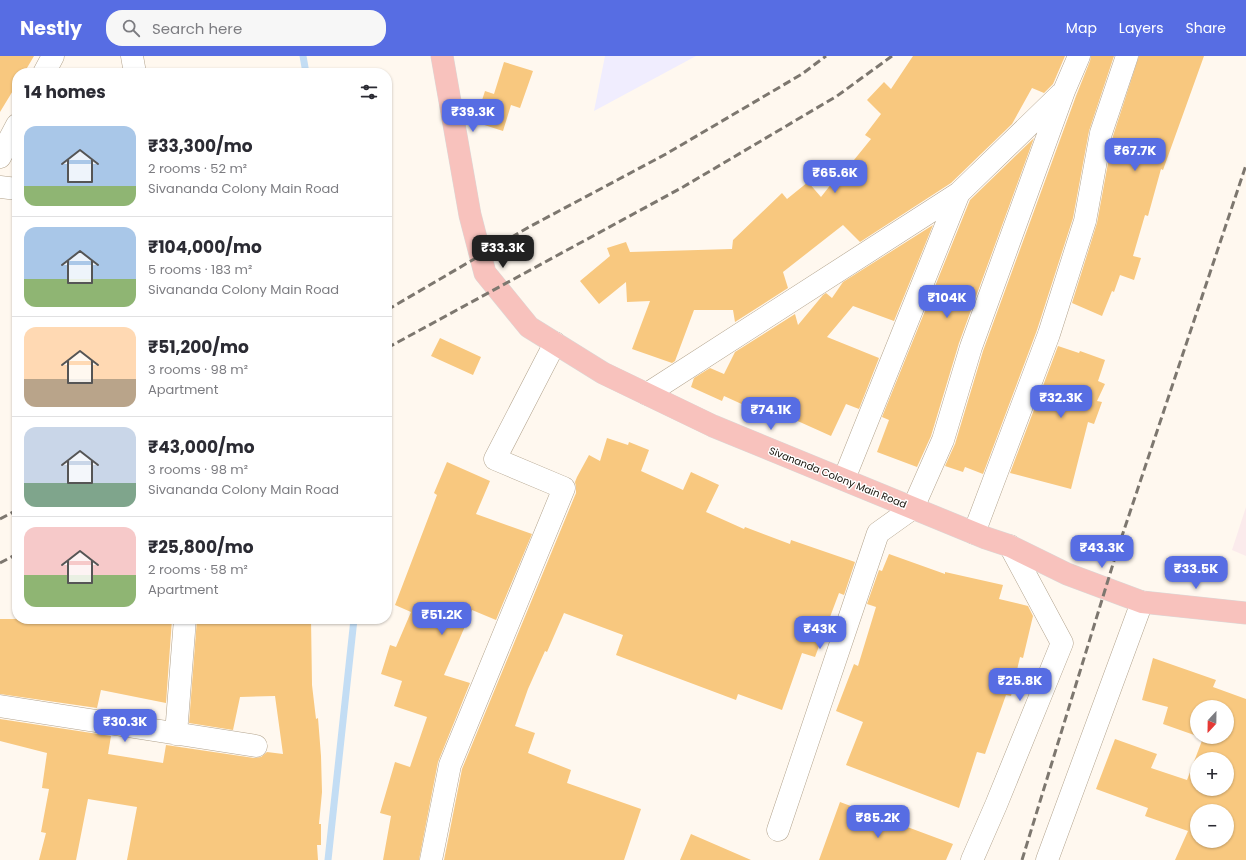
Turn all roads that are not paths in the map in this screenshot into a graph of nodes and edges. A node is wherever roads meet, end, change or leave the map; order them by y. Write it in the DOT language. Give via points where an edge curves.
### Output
graph roads {
  1 [pos="53,56"];
  2 [pos="132,56"];
  3 [pos="442,56"];
  4 [pos="1079,56"];
  5 [pos="1127,56"];
  6 [pos="47,68"];
  7 [pos="134,68"];
  8 [pos="1064,91"];
  9 [pos="12,134"];
  10 [pos="0,157"];
  11 [pos="0,187"];
  12 [pos="12,188"];
  13 [pos="959,193"];
  14 [pos="555,343"];
  15 [pos="647,394"];
  16 [pos="844,479"];
  17 [pos="913,508"];
  18 [pos="974,533"];
  19 [pos="1010,546"];
  20 [pos="1142,602"];
  21 [pos="1246,613"];
  22 [pos="185,624"];
  23 [pos="0,706"];
  24 [pos="176,734"];
  25 [pos="256,746"];
  26 [pos="778,830"];
  27 [pos="431,860"];
  28 [pos="972,860"];
  29 [pos="1047,860"];
  1 -- 6 [label="street"];
  2 -- 7 [label="street"];
  3 -- 14 [label="main road, Sivananda Colony Main Road" via="470,215 485,273 529,326"];
  4 -- 8 [label="street"];
  5 -- 18 [label="street" via="1100,133 1085,221 1049,334"];
  8 -- 13 [label="street"];
  8 -- 17 [label="street" via="971,347 943,440"];
  9 -- 10 [label="street"];
  11 -- 12 [label="street"];
  13 -- 15 [label="street"];
  13 -- 16 [label="street"];
  14 -- 15 [label="main road, Sivananda Colony Main Road" via="603,373"];
  14 -- 27 [label="street" via="495,459 564,488 450,765"];
  15 -- 16 [label="main road, Sivananda Colony Main Road" via="713,426"];
  16 -- 17 [label="main road, Sivananda Colony Main Road"];
  17 -- 18 [label="main road, Sivananda Colony Main Road"];
  17 -- 26 [label="street" via="878,533"];
  18 -- 19 [label="main road, Sivananda Colony Main Road"];
  19 -- 20 [label="main road, Sivananda Colony Main Road" via="1067,574"];
  19 -- 28 [label="street" via="1062,643"];
  20 -- 21 [label="main road"];
  20 -- 29 [label="street"];
  22 -- 24 [label="street"];
  23 -- 24 [label="street"];
  24 -- 25 [label="street"];
}
